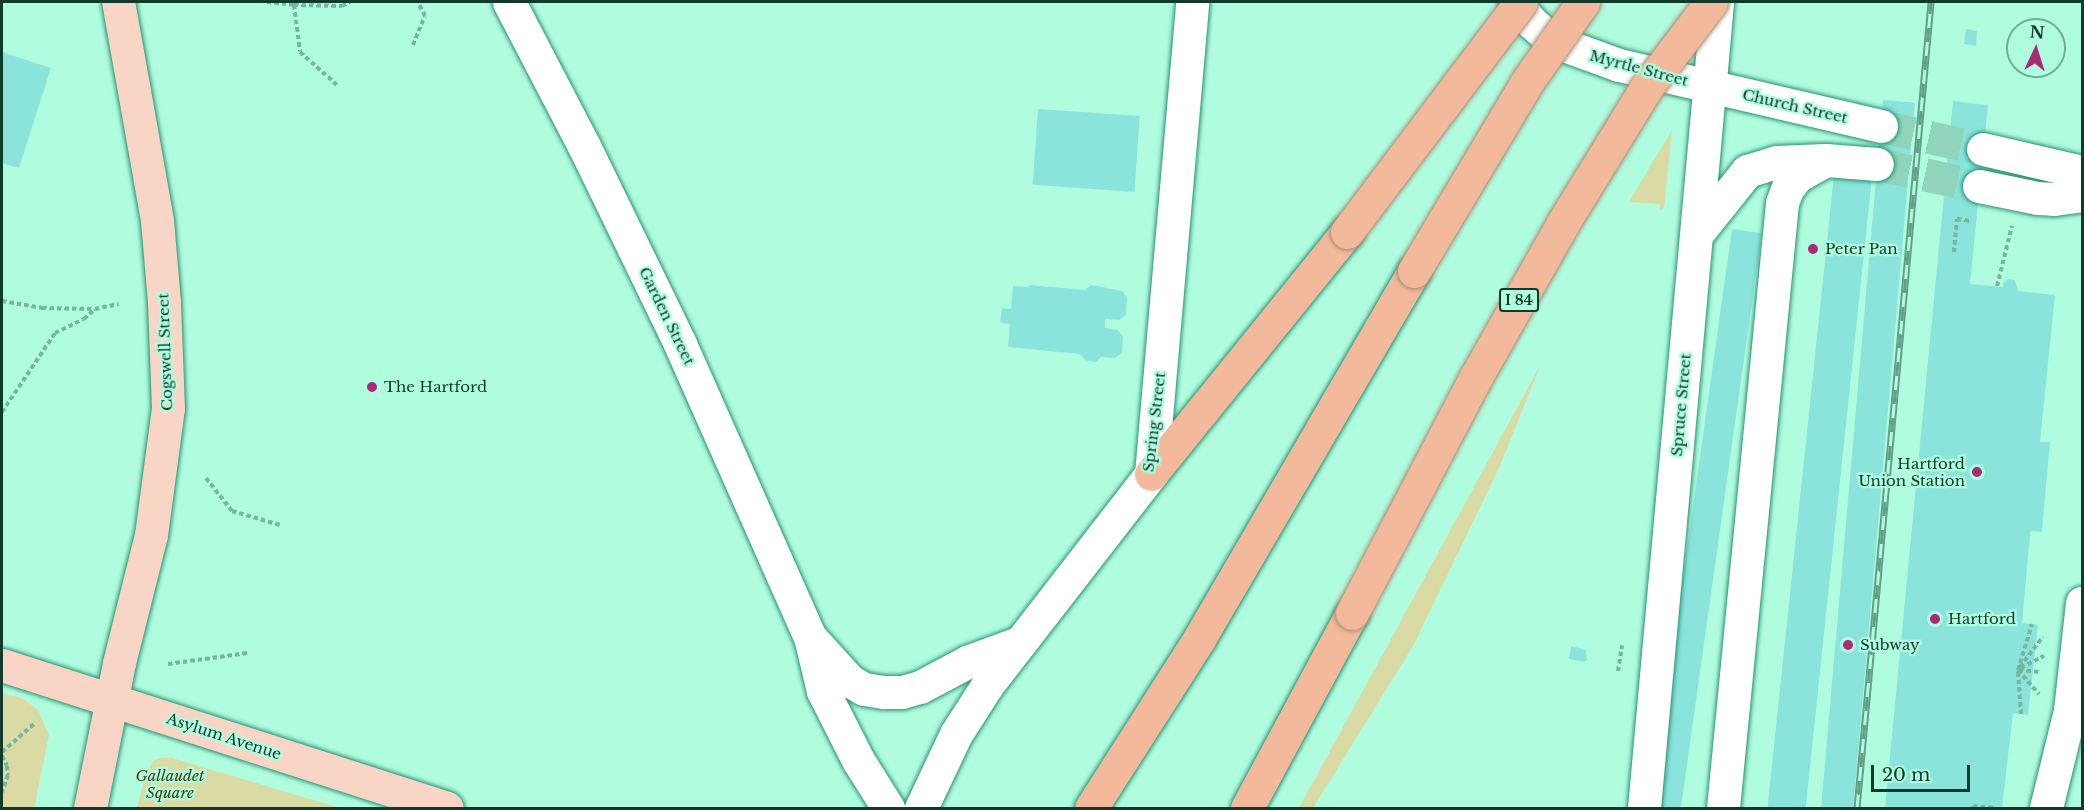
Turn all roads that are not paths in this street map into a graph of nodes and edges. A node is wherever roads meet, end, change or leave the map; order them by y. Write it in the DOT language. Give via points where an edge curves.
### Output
graph roads {
  1 [pos="118,2"];
  2 [pos="509,2"];
  3 [pos="1192,2"];
  4 [pos="1515,2"];
  5 [pos="1521,2"];
  6 [pos="1583,2"];
  7 [pos="1711,2"];
  8 [pos="1717,2"];
  9 [pos="1710,87"];
  10 [pos="1881,126"];
  11 [pos="1983,149"];
  12 [pos="1826,160"];
  13 [pos="1877,164"];
  14 [pos="2082,172"];
  15 [pos="1979,186"];
  16 [pos="2082,195"];
  17 [pos="1696,235"];
  18 [pos="1151,474"];
  19 [pos="2082,603"];
  20 [pos="810,637"];
  21 [pos="1018,643"];
  22 [pos="2,665"];
  23 [pos="2069,683"];
  24 [pos="111,700"];
  25 [pos="90,808"];
  26 [pos="447,808"];
  27 [pos="888,808"];
  28 [pos="921,808"];
  29 [pos="1091,808"];
  30 [pos="1247,808"];
  31 [pos="1644,808"];
  32 [pos="1723,808"];
  33 [pos="2046,808"];
  1 -- 24 [label="main road, Cogswell Street" via="157,220 168,408 151,535"];
  2 -- 20 [label="street, Garden Street" via="681,344"];
  3 -- 18 [label="street, Spring Street"];
  4 -- 9 [label="street, Myrtle Street" via="1553,41 1619,65"];
  5 -- 18 [label="highway, bridge" via="1347,232"];
  6 -- 29 [label="highway, bridge" via="1527,82 1204,630"];
  7 -- 30 [label="highway, I 84, bridge" via="1628,115 1533,275"];
  8 -- 9 [label="street, Spruce Street"];
  9 -- 10 [label="street, Church Street"];
  9 -- 17 [label="street, Spruce Street"];
  11 -- 14 [label="street"];
  12 -- 13 [label="street"];
  12 -- 17 [label="street" via="1776,162 1747,171"];
  12 -- 32 [label="street" via="1790,183 1780,211"];
  15 -- 16 [label="street" via="2037,198"];
  17 -- 31 [label="street, Spruce Street"];
  18 -- 21 [label="street, Spring Street"];
  19 -- 23 [label="street"];
  20 -- 21 [label="street, Garden Street" via="850,681 884,692 914,689 967,662"];
  20 -- 27 [label="street, Garden Street" via="823,691 863,770"];
  21 -- 28 [label="street, Spring Street" via="956,734"];
  22 -- 24 [label="main road, Asylum Avenue"];
  23 -- 33 [label="street"];
  24 -- 25 [label="main road, Cogswell Street"];
  24 -- 26 [label="main road, Asylum Avenue"];
}
